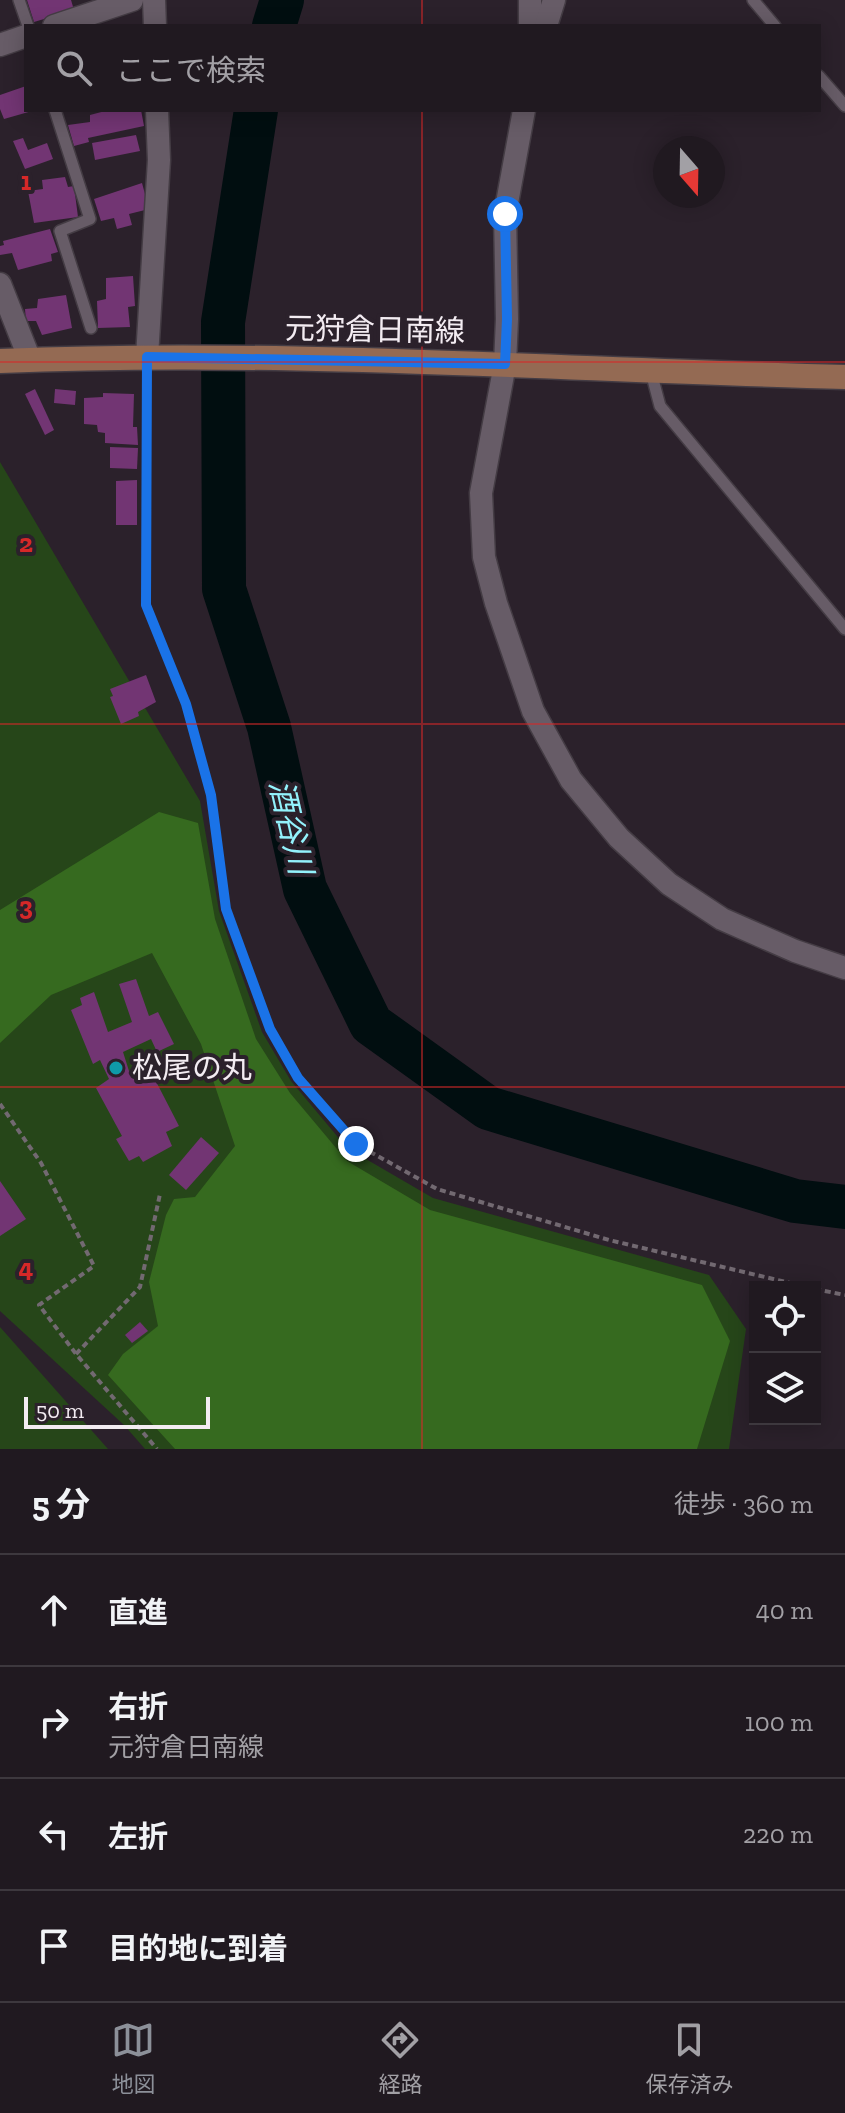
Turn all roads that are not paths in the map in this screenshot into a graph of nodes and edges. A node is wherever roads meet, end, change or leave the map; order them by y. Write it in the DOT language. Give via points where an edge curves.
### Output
graph roads {
  1 [pos="19,0"];
  2 [pos="132,0"];
  3 [pos="154,0"];
  4 [pos="530,0"];
  5 [pos="554,0"];
  6 [pos="753,0"];
  7 [pos="27,24"];
  8 [pos="60,24"];
  9 [pos="155,24"];
  10 [pos="530,24"];
  11 [pos="547,24"];
  12 [pos="773,24"];
  13 [pos="24,37"];
  14 [pos="0,45"];
  15 [pos="821,78"];
  16 [pos="845,106"];
  17 [pos="56,112"];
  18 [pos="157,112"];
  19 [pos="524,112"];
  20 [pos="0,284"];
  21 [pos="91,328"];
  22 [pos="149,357"];
  23 [pos="30,360"];
  24 [pos="0,361"];
  25 [pos="494,364"];
  26 [pos="651,372"];
  27 [pos="845,377"];
  28 [pos="845,629"];
  29 [pos="845,968"];
  1 -- 7 [label="lane"];
  2 -- 8 [label="street"];
  3 -- 9 [label="street"];
  4 -- 10 [label="street"];
  5 -- 11 [label="street"];
  6 -- 12 [label="lane"];
  13 -- 14 [label="street"];
  15 -- 16 [label="lane"];
  17 -- 21 [label="lane" via="90,219 60,231"];
  18 -- 22 [label="street"];
  19 -- 25 [label="street" via="505,214 507,319"];
  20 -- 23 [label="street"];
  22 -- 23 [label="main road, 元狩倉日南線"];
  22 -- 25 [label="main road, 元狩倉日南線"];
  23 -- 24 [label="main road, 元狩倉日南線"];
  25 -- 26 [label="main road, 元狩倉日南線"];
  25 -- 29 [label="street" via="481,493 484,557 533,711 571,780 619,838 669,884 722,919"];
  26 -- 27 [label="main road, 元狩倉日南線"];
  26 -- 28 [label="lane" via="660,406"];
}
